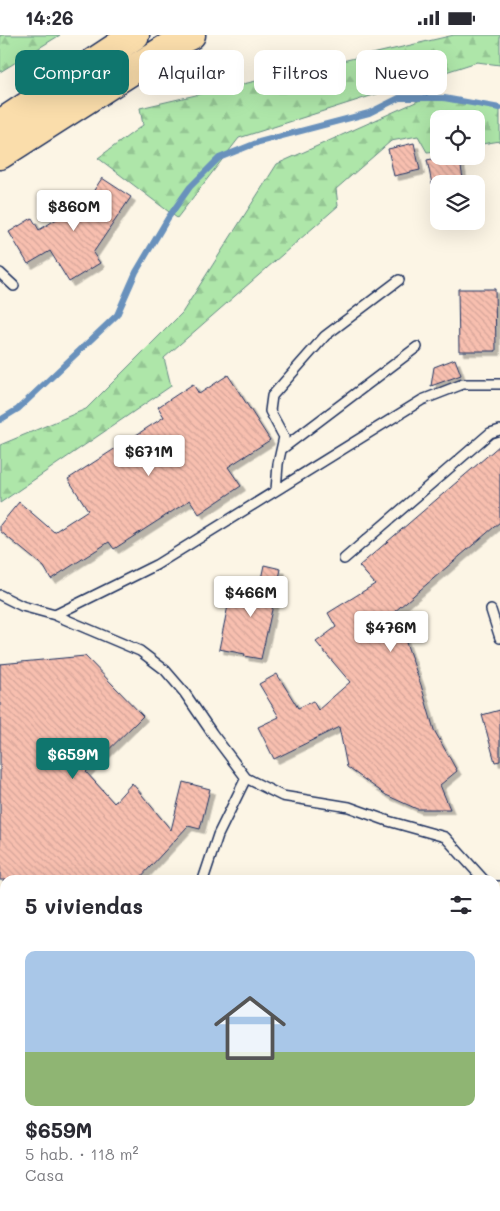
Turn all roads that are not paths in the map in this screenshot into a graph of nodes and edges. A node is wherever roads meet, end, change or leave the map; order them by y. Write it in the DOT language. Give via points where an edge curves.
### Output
graph roads {
  1 [pos="135,35"];
  2 [pos="191,35"];
  3 [pos="0,124"];
  4 [pos="0,155"];
  5 [pos="0,273"];
  6 [pos="399,280"];
  7 [pos="14,286"];
  8 [pos="417,347"];
  9 [pos="500,384"];
  10 [pos="500,430"];
  11 [pos="282,449"];
  12 [pos="276,489"];
  13 [pos="344,559"];
  14 [pos="0,595"];
  15 [pos="491,610"];
  16 [pos="56,615"];
  17 [pos="500,638"];
  18 [pos="246,778"];
  19 [pos="205,875"];
  20 [pos="479,875"];
  1 -- 3 [label="highway"];
  2 -- 4 [label="highway"];
  5 -- 7 [label="lane"];
  6 -- 11 [label="lane" via="325,336 272,396 270,411 284,437"];
  8 -- 11 [label="lane"];
  9 -- 12 [label="lane" via="463,384 422,400"];
  10 -- 13 [label="lane" via="490,433"];
  11 -- 12 [label="lane"];
  12 -- 16 [label="lane" via="156,565"];
  14 -- 16 [label="lane"];
  15 -- 17 [label="lane"];
  16 -- 18 [label="lane" via="140,651 165,670"];
  18 -- 19 [label="lane" via="218,835"];
  18 -- 20 [label="lane" via="282,796 349,807 445,837"];
}
